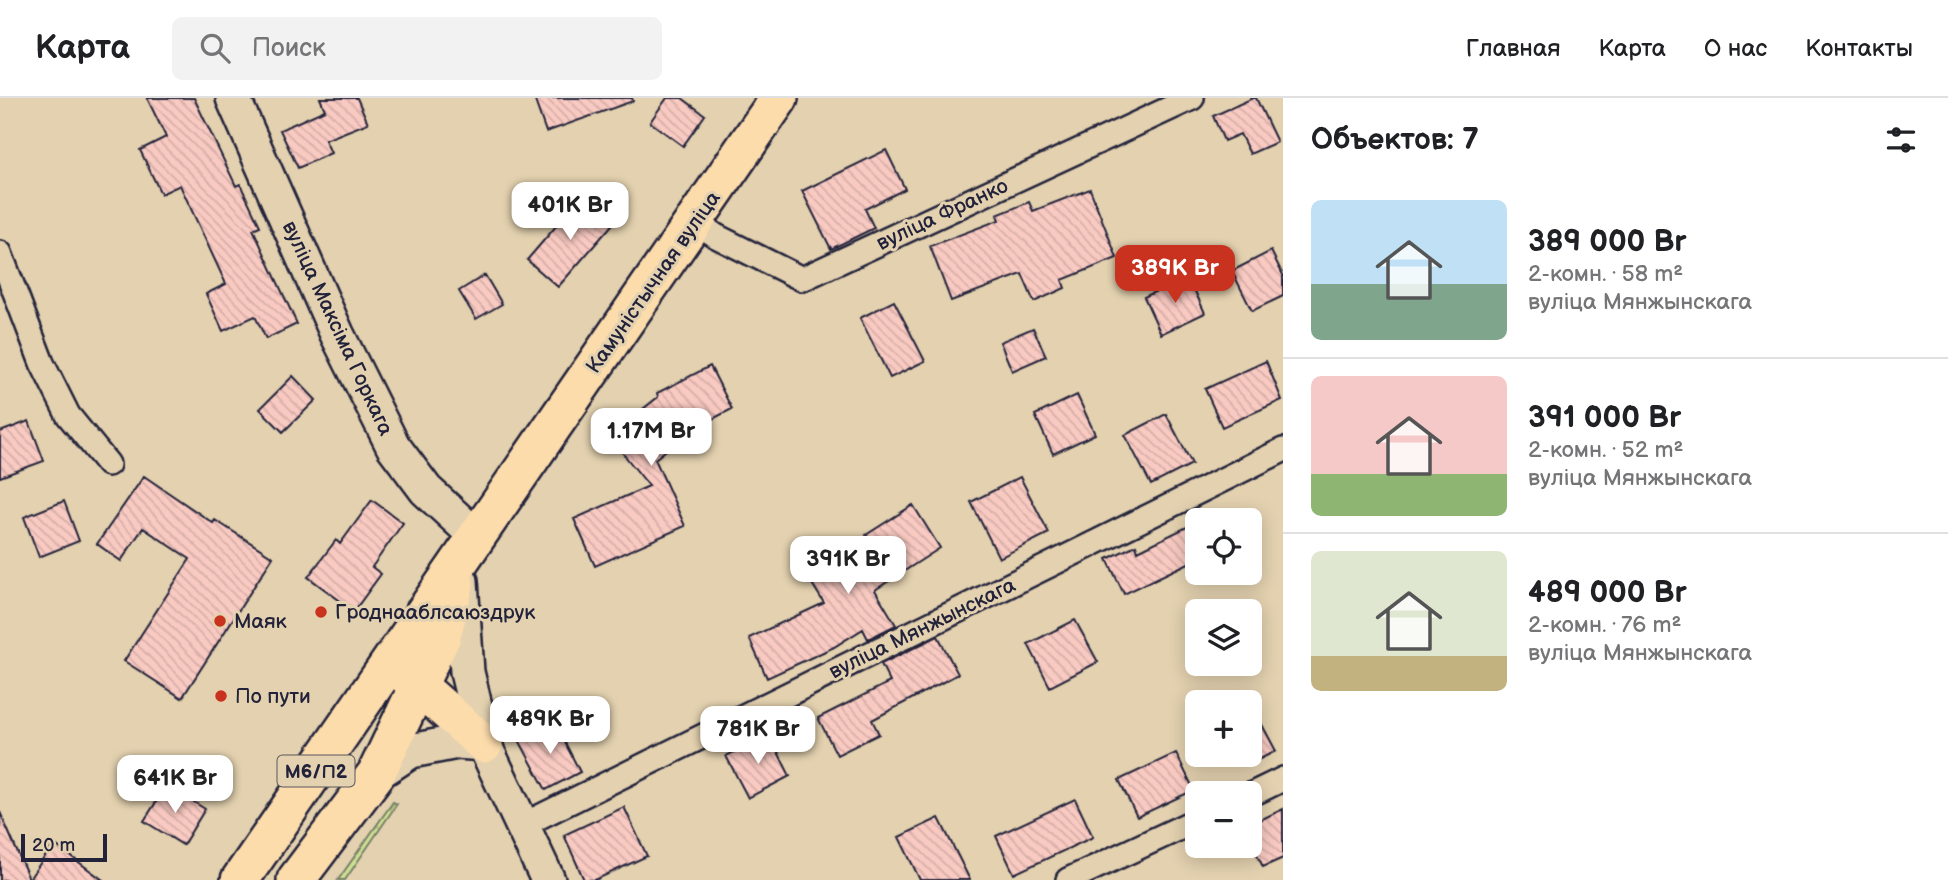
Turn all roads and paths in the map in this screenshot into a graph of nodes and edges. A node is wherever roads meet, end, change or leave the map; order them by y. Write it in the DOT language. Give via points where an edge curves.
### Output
graph roads {
  1 [pos="233,98"];
  2 [pos="779,98"];
  3 [pos="1192,98"];
  4 [pos="695,221"];
  5 [pos="0,253"];
  6 [pos="1283,450"];
  7 [pos="108,464"];
  8 [pos="468,549"];
  9 [pos="391,662"];
  10 [pos="419,685"];
  11 [pos="484,744"];
  12 [pos="376,774"];
  13 [pos="1283,779"];
  14 [pos="1262,789"];
  15 [pos="523,825"];
  16 [pos="1185,826"];
  17 [pos="240,880"];
  18 [pos="296,880"];
  19 [pos="548,880"];
  20 [pos="1068,880"];
  1 -- 8 [label="street, вуліца Максіма Горкага" via="337,334 393,446"];
  2 -- 4 [label="main road, Камуністычная вуліца / М6/П2"];
  3 -- 4 [label="street, вуліца Франко" via="803,279"];
  4 -- 8 [label="main road, Камуністычная вуліца / М6/П2"];
  5 -- 7 [label="street" via="52,384 68,415"];
  6 -- 15 [label="street, вуліца Мянжынскага"];
  8 -- 9 [label="main road, Камуністычная вуліца / М6/П2"];
  8 -- 10 [label="main road, М6/П2" via="442,636"];
  8 -- 11 [label="street" via="467,672"];
  9 -- 10 [label="main road"];
  9 -- 17 [label="main road, Камуністычная вуліца / М6/П2"];
  10 -- 11 [label="main road"];
  10 -- 12 [label="main road, М6/П2"];
  11 -- 12 [label="street" via="457,742 411,751"];
  11 -- 15 [label="street"];
  12 -- 18 [label="main road, М6/П2"];
  13 -- 14 [label="street"];
  15 -- 19 [label="street"];
  16 -- 20 [label="street"];
}
